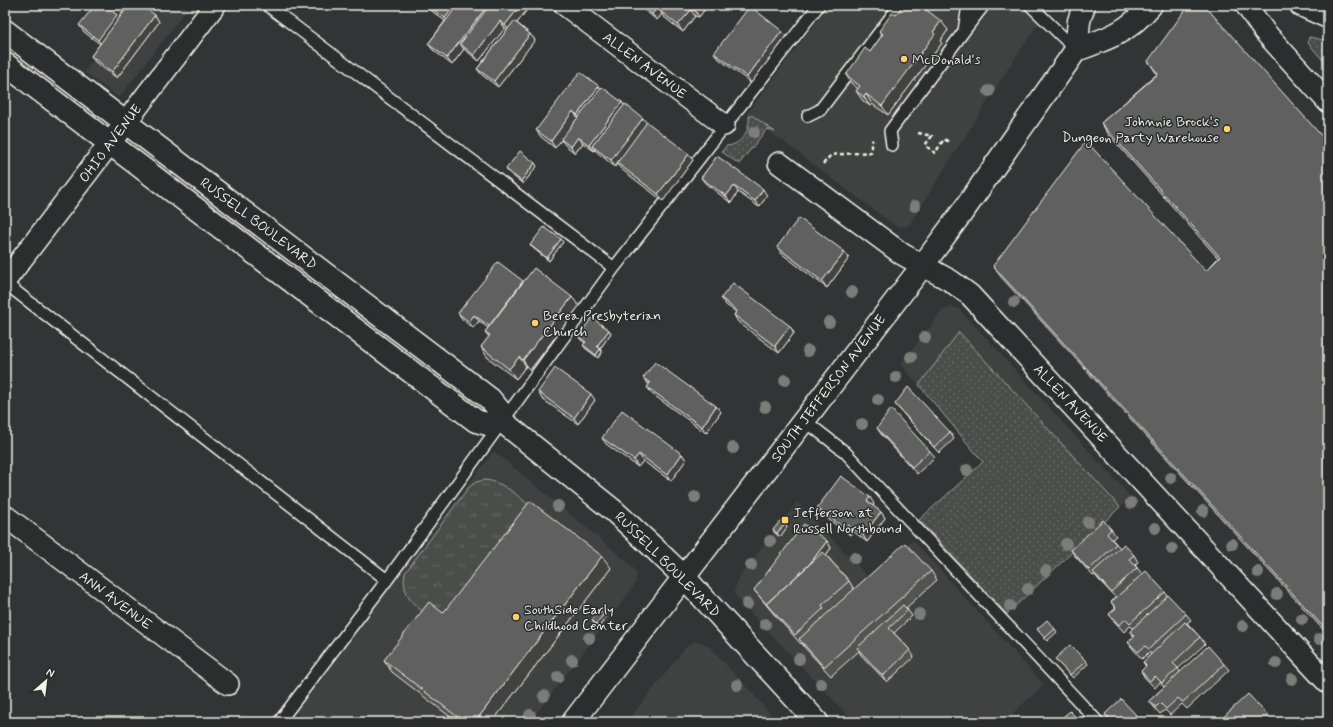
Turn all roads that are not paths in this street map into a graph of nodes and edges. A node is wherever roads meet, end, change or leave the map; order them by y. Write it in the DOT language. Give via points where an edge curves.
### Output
graph roads {
  1 [pos="215,5"];
  2 [pos="267,5"];
  3 [pos="565,5"];
  4 [pos="819,5"];
  5 [pos="900,5"];
  6 [pos="968,5"];
  7 [pos="984,5"];
  8 [pos="1030,5"];
  9 [pos="1084,5"];
  10 [pos="1151,5"];
  11 [pos="1246,5"];
  12 [pos="1301,5"];
  13 [pos="1328,17"];
  14 [pos="5,31"];
  15 [pos="964,31"];
  16 [pos="1076,50"];
  17 [pos="5,64"];
  18 [pos="1328,102"];
  19 [pos="808,116"];
  20 [pos="126,122"];
  21 [pos="724,125"];
  22 [pos="110,144"];
  23 [pos="892,145"];
  24 [pos="779,163"];
  25 [pos="923,265"];
  26 [pos="614,268"];
  27 [pos="5,282"];
  28 [pos="804,420"];
  29 [pos="504,422"];
  30 [pos="5,516"];
  31 [pos="684,577"];
  32 [pos="387,580"];
  33 [pos="228,684"];
  34 [pos="1328,684"];
  35 [pos="279,722"];
  36 [pos="573,722"];
  37 [pos="817,722"];
  38 [pos="1098,722"];
  1 -- 20 [label="street, OHIO AVENUE"];
  2 -- 26 [label="lane"];
  3 -- 21 [label="street, ALLEN AVENUE"];
  4 -- 21 [label="lane"];
  5 -- 19 [label="lane" via="820,110"];
  6 -- 15 [label="lane"];
  7 -- 15 [label="lane"];
  8 -- 16 [label="lane"];
  9 -- 16 [label="main road, SOUTH JEFFERSON AVENUE"];
  10 -- 16 [label="main road" via="1127,29"];
  11 -- 18 [label="street" via="1264,31"];
  12 -- 13 [label="main road"];
  14 -- 20 [label="main road, RUSSELL BOULEVARD"];
  15 -- 23 [label="lane" via="890,132"];
  16 -- 25 [label="main road, SOUTH JEFFERSON AVENUE"];
  17 -- 22 [label="main road, RUSSELL BOULEVARD"];
  20 -- 22 [label="street, OHIO AVENUE"];
  20 -- 29 [label="main road, RUSSELL BOULEVARD" via="490,399 500,411"];
  21 -- 26 [label="lane"];
  22 -- 27 [label="street, OHIO AVENUE"];
  22 -- 29 [label="main road, RUSSELL BOULEVARD" via="476,421 488,424"];
  24 -- 25 [label="street, ALLEN AVENUE" via="884,241"];
  25 -- 28 [label="main road, SOUTH JEFFERSON AVENUE"];
  25 -- 34 [label="street, ALLEN AVENUE" via="951,281 979,304"];
  26 -- 29 [label="lane"];
  27 -- 32 [label="lane"];
  28 -- 31 [label="main road, SOUTH JEFFERSON AVENUE"];
  28 -- 38 [label="lane" via="845,452"];
  29 -- 31 [label="main road, RUSSELL BOULEVARD" via="614,511"];
  29 -- 32 [label="lane"];
  30 -- 33 [label="street, ANN AVENUE"];
  31 -- 36 [label="main road, SOUTH JEFFERSON AVENUE"];
  31 -- 37 [label="main road, RUSSELL BOULEVARD"];
  32 -- 35 [label="lane"];
}
